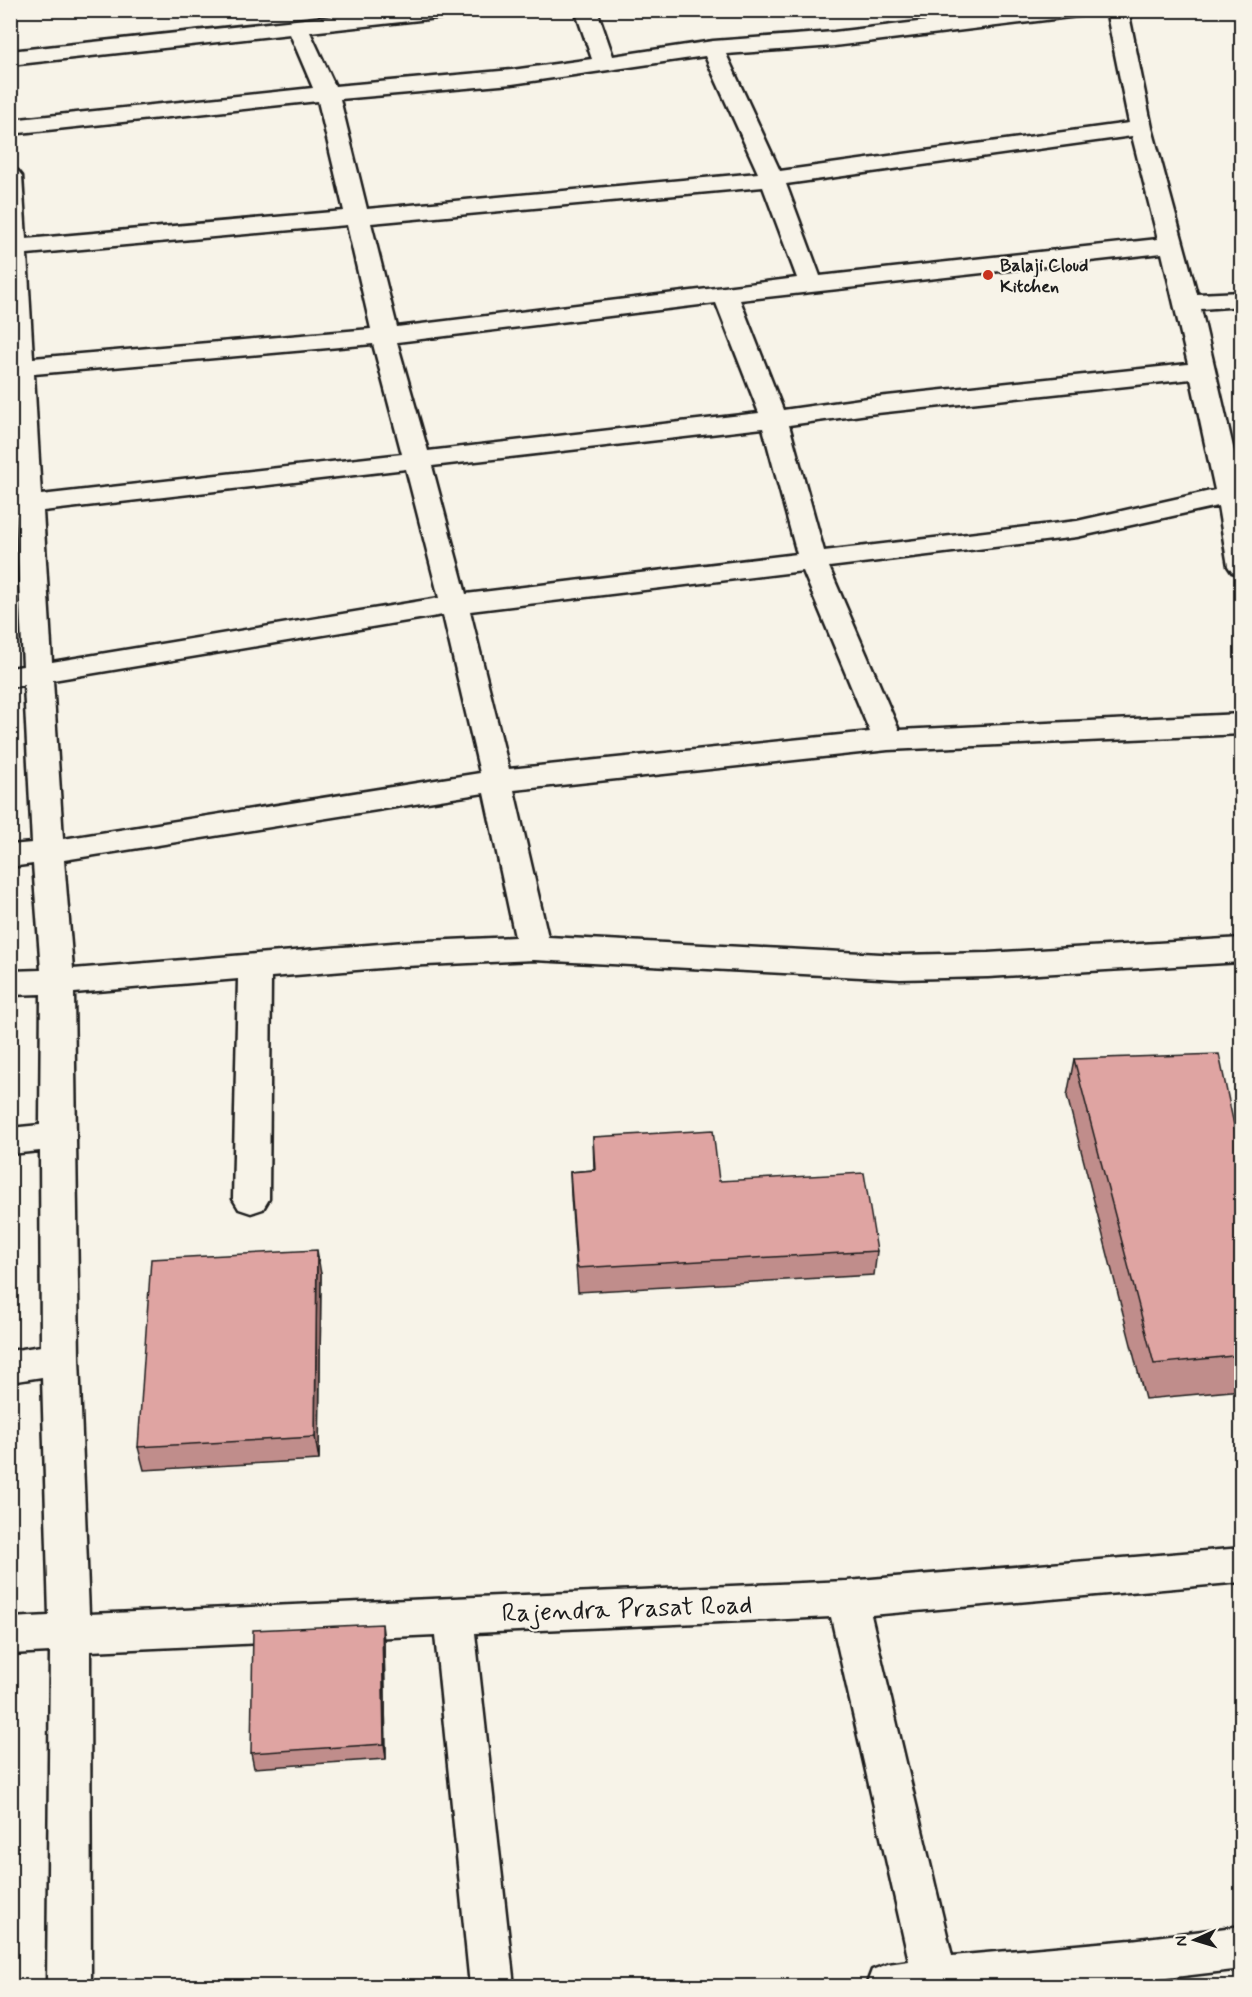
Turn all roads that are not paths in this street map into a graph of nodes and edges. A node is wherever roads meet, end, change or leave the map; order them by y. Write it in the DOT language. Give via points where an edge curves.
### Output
graph roads {
  1 [pos="456,10"];
  2 [pos="586,10"];
  3 [pos="1078,10"];
  4 [pos="1117,10"];
  5 [pos="381,14"];
  6 [pos="297,26"];
  7 [pos="713,48"];
  8 [pos="10,58"];
  9 [pos="604,63"];
  10 [pos="327,93"];
  11 [pos="10,127"];
  12 [pos="1141,128"];
  13 [pos="10,176"];
  14 [pos="772,179"];
  15 [pos="357,215"];
  16 [pos="1173,245"];
  17 [pos="12,248"];
  18 [pos="811,284"];
  19 [pos="725,293"];
  20 [pos="1242,299"];
  21 [pos="1187,302"];
  22 [pos="383,336"];
  23 [pos="16,368"];
  24 [pos="1203,370"];
  25 [pos="774,419"];
  26 [pos="418,459"];
  27 [pos="1230,495"];
  28 [pos="20,506"];
  29 [pos="813,562"];
  30 [pos="1242,566"];
  31 [pos="455,604"];
  32 [pos="24,676"];
  33 [pos="1242,724"];
  34 [pos="888,740"];
  35 [pos="497,781"];
  36 [pos="48,852"];
  37 [pos="10,856"];
  38 [pos="534,948"];
  39 [pos="1242,950"];
  40 [pos="255,966"];
  41 [pos="58,982"];
  42 [pos="10,983"];
  43 [pos="57,1136"];
  44 [pos="10,1141"];
  45 [pos="251,1199"];
  46 [pos="60,1358"];
  47 [pos="10,1367"];
  48 [pos="1242,1565"];
  49 [pos="847,1599"];
  50 [pos="453,1616"];
  51 [pos="70,1633"];
  52 [pos="10,1636"];
  53 [pos="1242,1947"];
  54 [pos="936,1983"];
  55 [pos="69,1986"];
  56 [pos="492,1986"];
  57 [pos="888,1986"];
  1 -- 5 [label="street"];
  2 -- 9 [label="street"];
  3 -- 7 [label="street" via="834,39"];
  4 -- 12 [label="street"];
  5 -- 6 [label="street"];
  6 -- 8 [label="street"];
  6 -- 10 [label="street"];
  7 -- 9 [label="street"];
  7 -- 14 [label="street"];
  9 -- 10 [label="street" via="512,77"];
  10 -- 11 [label="street"];
  10 -- 15 [label="street"];
  12 -- 14 [label="street"];
  12 -- 16 [label="street"];
  13 -- 17 [label="street"];
  14 -- 15 [label="street"];
  14 -- 18 [label="street"];
  15 -- 17 [label="street"];
  15 -- 22 [label="street"];
  16 -- 18 [label="street"];
  16 -- 21 [label="street"];
  17 -- 23 [label="street"];
  18 -- 19 [label="street"];
  19 -- 22 [label="street"];
  19 -- 25 [label="street"];
  20 -- 21 [label="street"];
  21 -- 24 [label="street"];
  22 -- 23 [label="street"];
  22 -- 26 [label="street"];
  23 -- 28 [label="street" via="25,482"];
  24 -- 25 [label="street"];
  24 -- 27 [label="street"];
  25 -- 26 [label="street"];
  25 -- 29 [label="street"];
  26 -- 28 [label="street"];
  26 -- 31 [label="street"];
  27 -- 29 [label="street" via="1077,529"];
  27 -- 30 [label="street"];
  28 -- 32 [label="street"];
  29 -- 31 [label="street"];
  29 -- 34 [label="street"];
  31 -- 32 [label="street"];
  31 -- 35 [label="street"];
  32 -- 36 [label="street"];
  33 -- 34 [label="street"];
  34 -- 35 [label="street"];
  35 -- 36 [label="street"];
  35 -- 38 [label="street"];
  36 -- 37 [label="street"];
  36 -- 41 [label="street"];
  38 -- 39 [label="street" via="900,967"];
  38 -- 40 [label="street"];
  40 -- 41 [label="street"];
  40 -- 45 [label="street"];
  41 -- 42 [label="street"];
  41 -- 43 [label="street"];
  43 -- 44 [label="street"];
  43 -- 46 [label="street"];
  46 -- 47 [label="street"];
  46 -- 51 [label="street"];
  48 -- 49 [label="street, Rajendra Prasat Road"];
  49 -- 50 [label="street, Rajendra Prasat Road"];
  49 -- 54 [label="street"];
  50 -- 51 [label="street, Rajendra Prasat Road"];
  50 -- 56 [label="street"];
  51 -- 52 [label="street, Rajendra Prasat Road"];
  51 -- 55 [label="street"];
  53 -- 54 [label="street"];
  54 -- 57 [label="street"];
}
